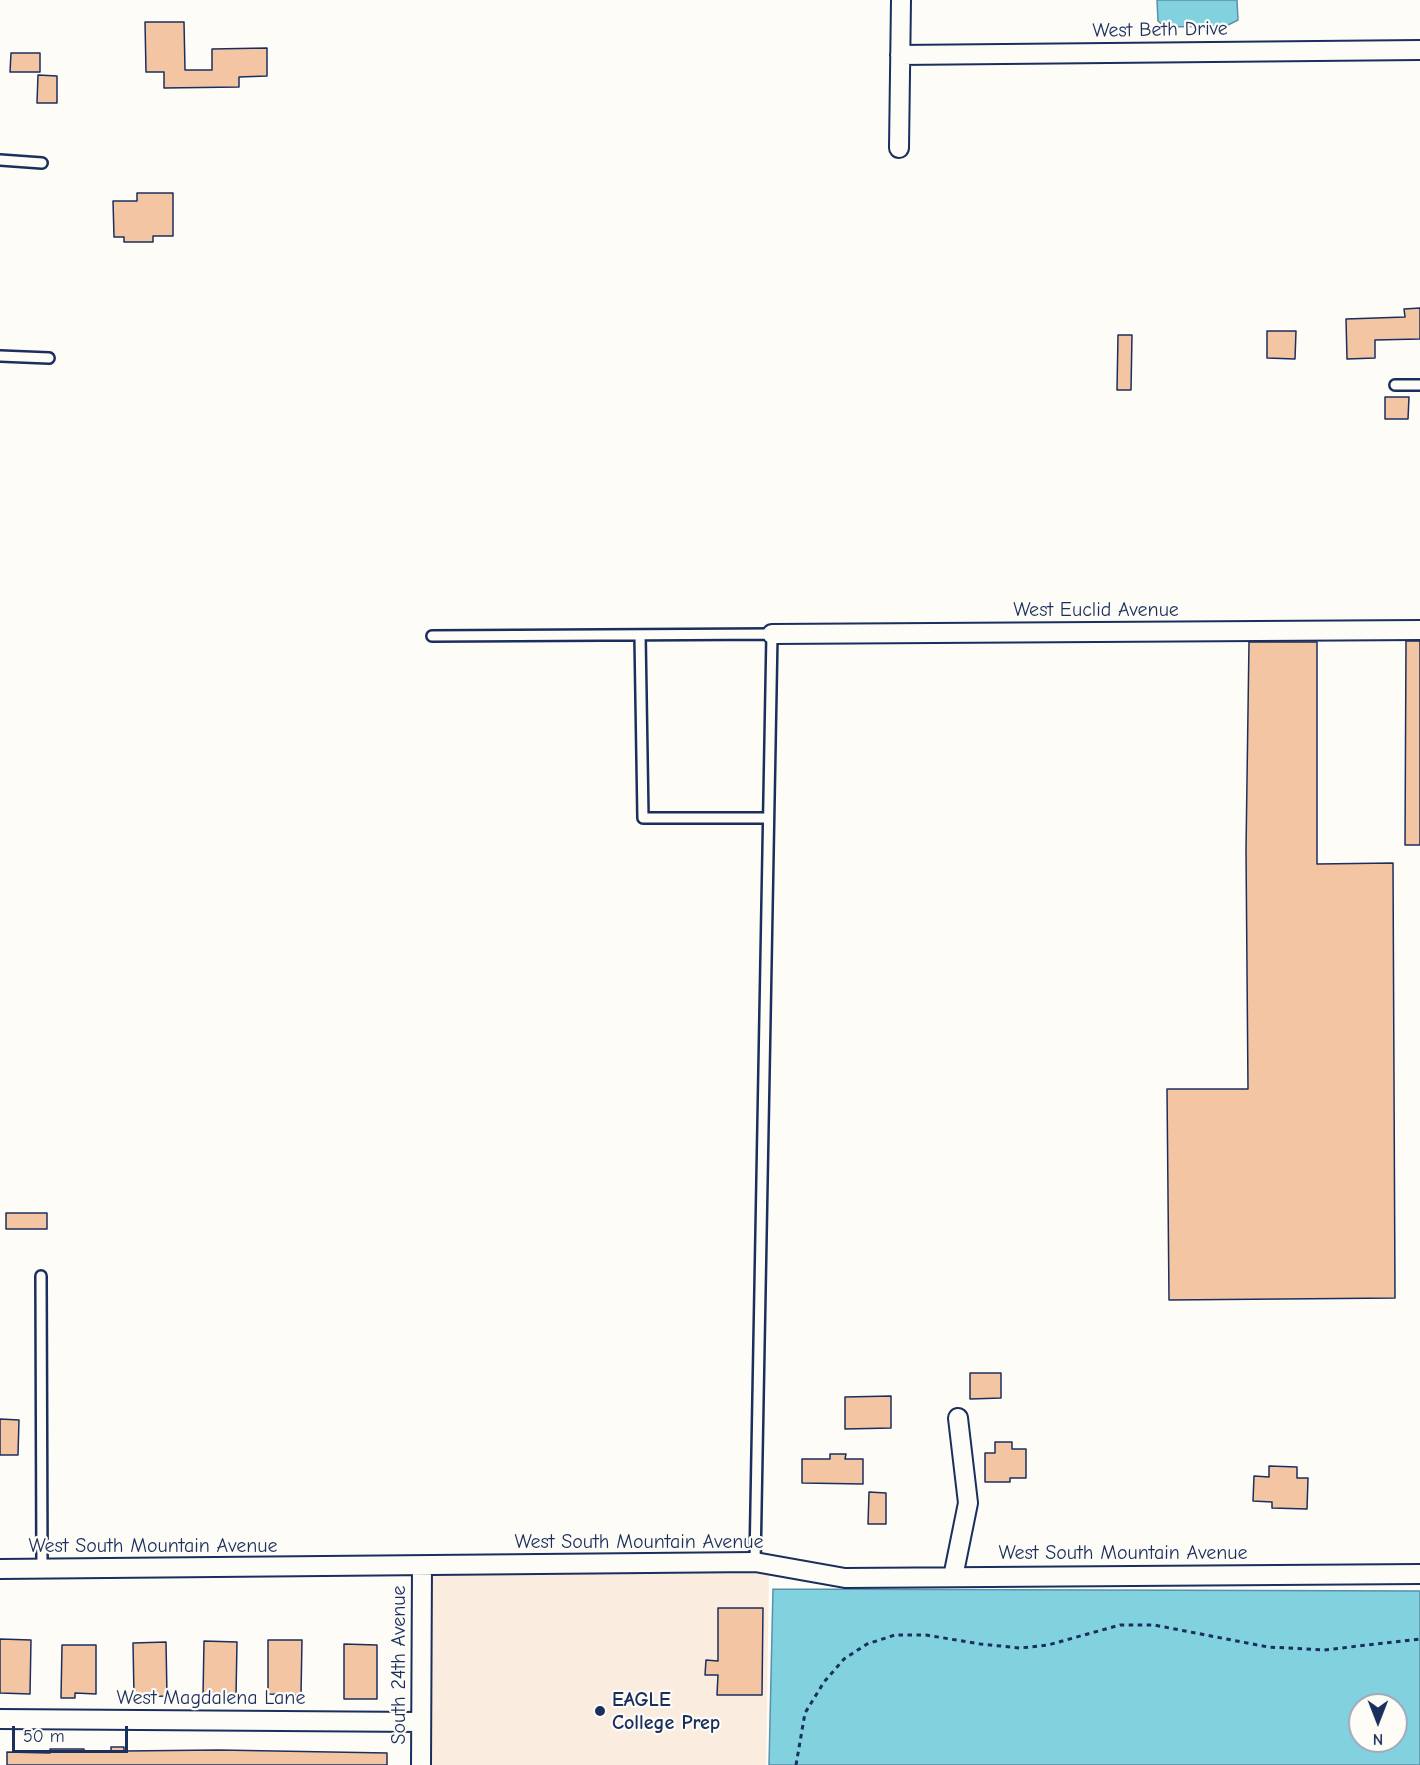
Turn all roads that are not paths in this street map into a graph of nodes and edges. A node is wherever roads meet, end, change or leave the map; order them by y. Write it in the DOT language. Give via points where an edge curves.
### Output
graph roads {
  1 [pos="901,0"];
  2 [pos="1420,50"];
  3 [pos="900,55"];
  4 [pos="899,148"];
  5 [pos="0,160"];
  6 [pos="42,163"];
  7 [pos="0,356"];
  8 [pos="49,358"];
  9 [pos="1395,385"];
  10 [pos="1420,385"];
  11 [pos="1420,630"];
  12 [pos="772,634"];
  13 [pos="640,635"];
  14 [pos="432,636"];
  15 [pos="768,818"];
  16 [pos="41,1276"];
  17 [pos="958,1418"];
  18 [pos="755,1562"];
  19 [pos="422,1566"];
  20 [pos="0,1569"];
  21 [pos="42,1569"];
  22 [pos="1420,1574"];
  23 [pos="953,1577"];
  24 [pos="0,1719"];
  25 [pos="421,1722"];
  26 [pos="421,1765"];
  1 -- 3 [label="street"];
  2 -- 3 [label="street, West Beth Drive"];
  3 -- 4 [label="street"];
  5 -- 6 [label="lane"];
  7 -- 8 [label="lane"];
  9 -- 10 [label="lane"];
  11 -- 12 [label="street, West Euclid Avenue"];
  12 -- 13 [label="lane"];
  12 -- 15 [label="lane"];
  13 -- 14 [label="lane"];
  13 -- 15 [label="lane" via="643,818"];
  15 -- 18 [label="lane"];
  16 -- 21 [label="lane"];
  17 -- 23 [label="street" via="968,1503"];
  18 -- 19 [label="street, West South Mountain Avenue"];
  18 -- 23 [label="street, West South Mountain Avenue" via="845,1578"];
  19 -- 21 [label="street, West South Mountain Avenue"];
  19 -- 25 [label="street, South 24th Avenue"];
  20 -- 21 [label="street, West South Mountain Avenue"];
  22 -- 23 [label="street, West South Mountain Avenue"];
  24 -- 25 [label="street, West Magdalena Lane"];
  25 -- 26 [label="street, South 24th Avenue"];
}
